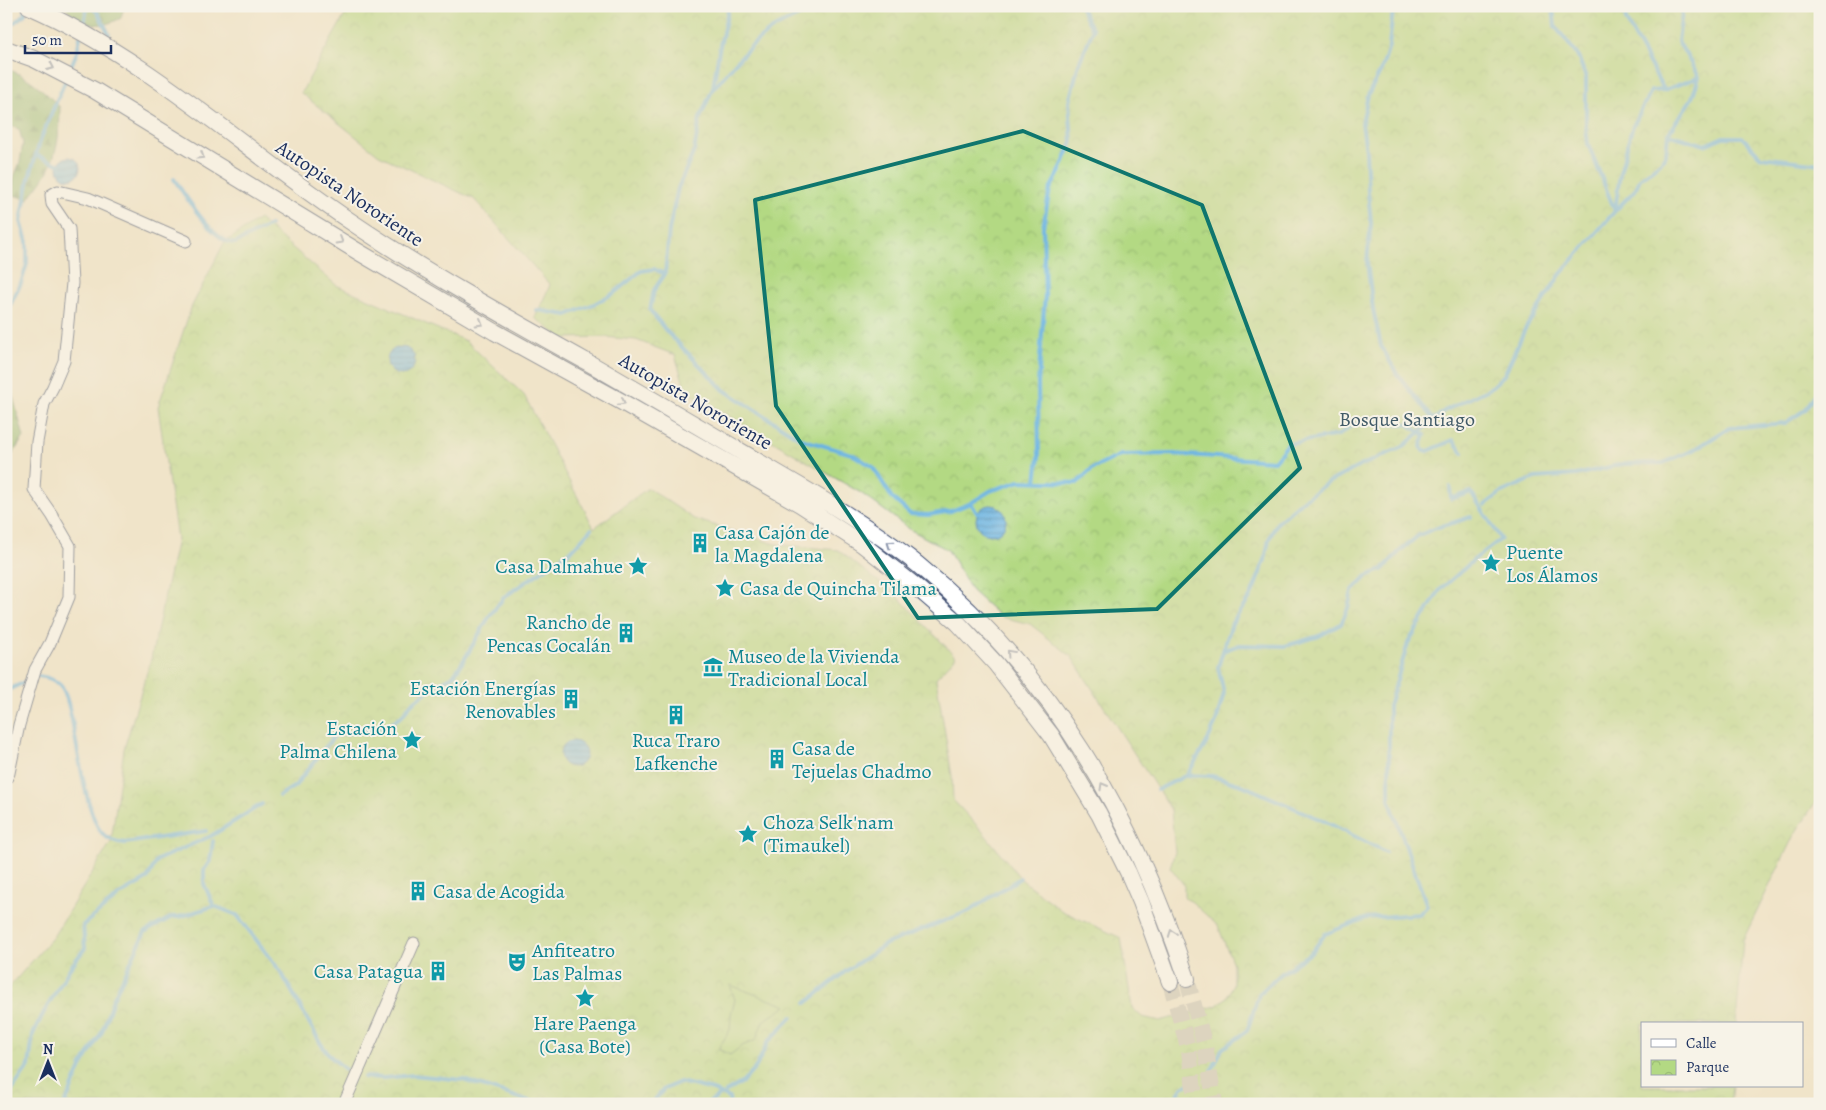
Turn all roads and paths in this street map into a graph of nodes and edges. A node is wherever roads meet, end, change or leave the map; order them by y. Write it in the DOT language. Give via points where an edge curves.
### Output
graph roads {
  1 [pos="29,6"];
  2 [pos="6,49"];
  3 [pos="186,241"];
  4 [pos="6,779"];
  5 [pos="414,943"];
  6 [pos="1187,979"];
  7 [pos="1170,982"];
  8 [pos="344,1104"];
  6 -- 1 [label="highway, Autopista Nororiente, one-way" via="1151,881 1126,826 1087,758 1050,702 1016,659 942,585 851,517 452,286 351,222 134,63"];
  2 -- 7 [label="highway, Autopista Nororiente, one-way" via="72,78 495,332 800,504 862,544 936,603 1014,684 1065,755 1128,872"];
  3 -- 4 [label="street" via="88,198 58,191 51,196 52,204 69,229 72,283 64,361 44,404 37,442 34,489 70,546 69,597 35,670"];
  5 -- 8 [label="street"];
}
